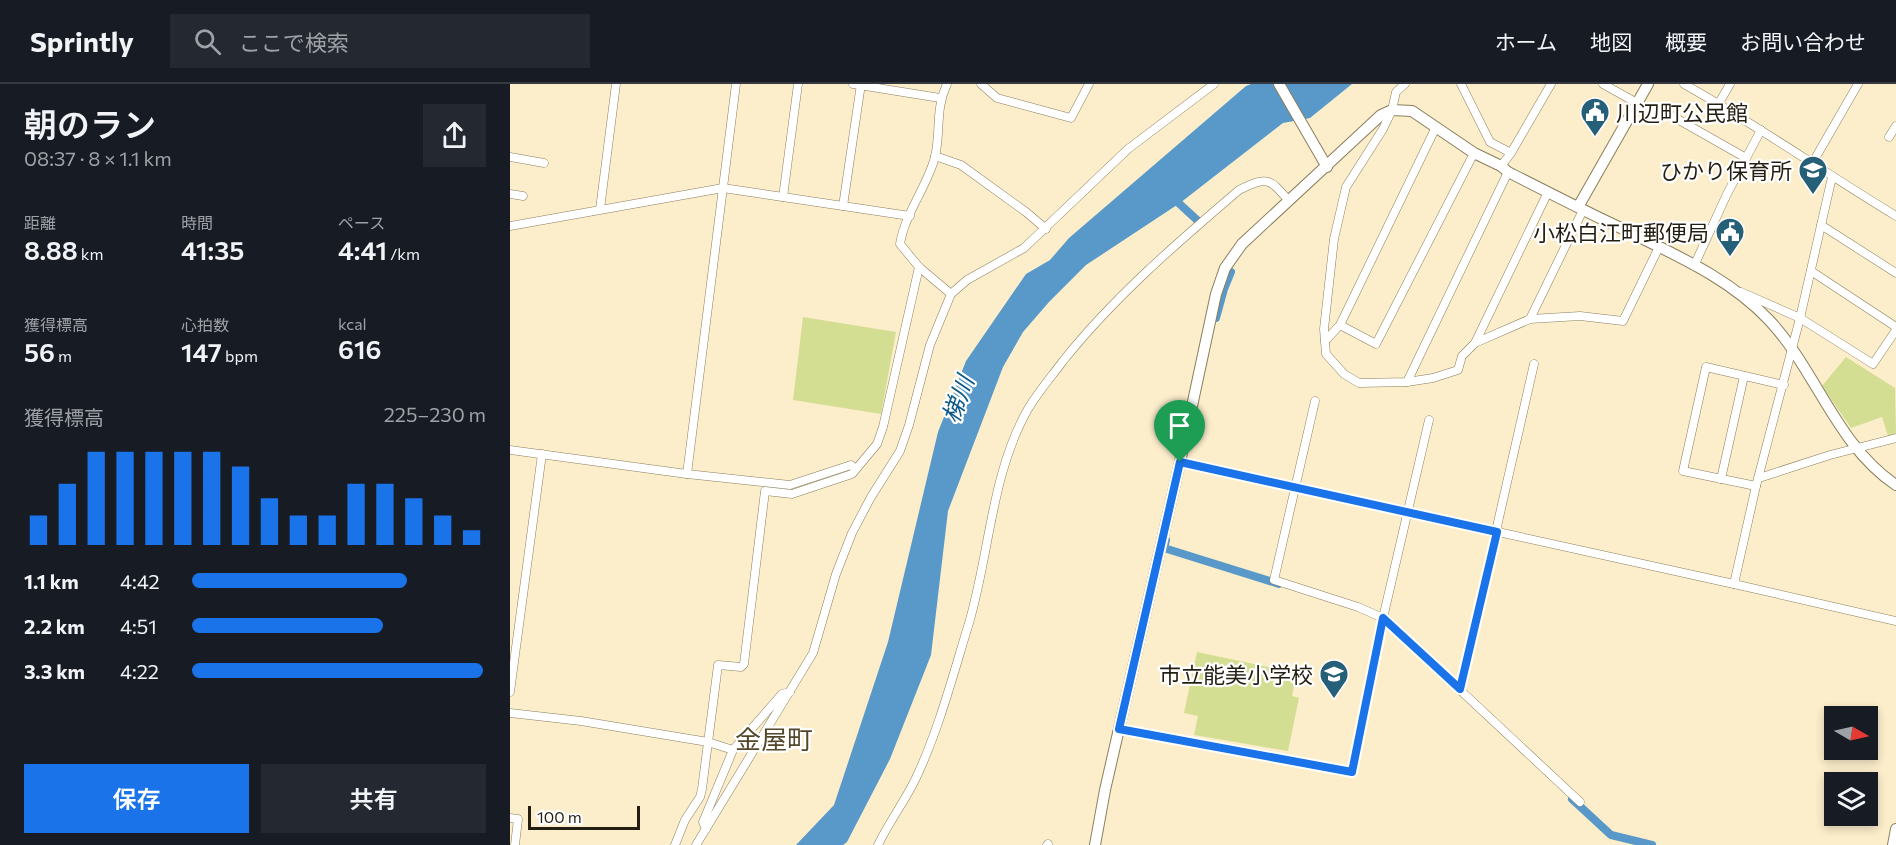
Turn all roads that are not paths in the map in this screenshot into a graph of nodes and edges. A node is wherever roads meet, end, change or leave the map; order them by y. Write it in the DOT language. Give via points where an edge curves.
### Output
graph roads {
  1 [pos="616,84"];
  2 [pos="736,84"];
  3 [pos="798,84"];
  4 [pos="858,84"];
  5 [pos="947,84"];
  6 [pos="981,84"];
  7 [pos="1089,84"];
  8 [pos="1214,84"];
  9 [pos="1279,84"];
  10 [pos="1405,84"];
  11 [pos="1461,84"];
  12 [pos="1551,84"];
  13 [pos="1603,84"];
  14 [pos="1648,84"];
  15 [pos="1684,84"];
  16 [pos="1730,84"];
  17 [pos="1858,84"];
  18 [pos="940,98"];
  19 [pos="1719,103"];
  20 [pos="1636,104"];
  21 [pos="1392,110"];
  22 [pos="1896,126"];
  23 [pos="1436,127"];
  24 [pos="1761,130"];
  25 [pos="1889,137"];
  26 [pos="1474,153"];
  27 [pos="1511,153"];
  28 [pos="935,156"];
  29 [pos="510,157"];
  30 [pos="1746,158"];
  31 [pos="1813,162"];
  32 [pos="544,163"];
  33 [pos="1327,167"];
  34 [pos="1505,169"];
  35 [pos="1832,177"];
  36 [pos="723,188"];
  37 [pos="1548,192"];
  38 [pos="510,194"];
  39 [pos="523,196"];
  40 [pos="783,197"];
  41 [pos="1289,201"];
  42 [pos="843,206"];
  43 [pos="600,209"];
  44 [pos="1581,209"];
  45 [pos="910,216"];
  46 [pos="1896,216"];
  47 [pos="1821,225"];
  48 [pos="510,226"];
  49 [pos="1046,229"];
  50 [pos="1659,247"];
  51 [pos="1694,266"];
  52 [pos="919,267"];
  53 [pos="1811,271"];
  54 [pos="1896,273"];
  55 [pos="1737,290"];
  56 [pos="951,294"];
  57 [pos="1800,318"];
  58 [pos="1530,319"];
  59 [pos="1340,325"];
  60 [pos="1896,329"];
  61 [pos="1324,341"];
  62 [pos="1475,343"];
  63 [pos="1792,351"];
  64 [pos="1534,364"];
  65 [pos="1744,376"];
  66 [pos="1407,382"];
  67 [pos="1784,385"];
  68 [pos="1315,400"];
  69 [pos="1428,420"];
  70 [pos="1896,438"];
  71 [pos="1857,449"];
  72 [pos="510,450"];
  73 [pos="542,454"];
  74 [pos="1180,462"];
  75 [pos="856,469"];
  76 [pos="687,474"];
  77 [pos="1721,479"];
  78 [pos="1757,482"];
  79 [pos="1896,485"];
  80 [pos="1296,487"];
  81 [pos="1406,512"];
  82 [pos="1497,532"];
  83 [pos="1734,584"];
  84 [pos="1383,618"];
  85 [pos="1896,621"];
  86 [pos="1460,689"];
  87 [pos="510,692"];
  88 [pos="790,692"];
  89 [pos="510,712"];
  90 [pos="1119,729"];
  91 [pos="708,742"];
  92 [pos="733,750"];
  93 [pos="1580,802"];
  94 [pos="510,818"];
  95 [pos="706,829"];
  96 [pos="1896,829"];
  97 [pos="515,845"];
  98 [pos="675,845"];
  99 [pos="696,845"];
  100 [pos="878,845"];
  101 [pos="1095,845"];
  102 [pos="1893,845"];
  1 -- 43 [label="street"];
  2 -- 36 [label="street"];
  3 -- 40 [label="street"];
  4 -- 18 [label="street"];
  4 -- 42 [label="street"];
  5 -- 18 [label="street"];
  6 -- 7 [label="street" via="997,98 1071,118"];
  8 -- 49 [label="street" via="1128,149"];
  9 -- 33 [label="street"];
  10 -- 21 [label="street" via="1396,92"];
  11 -- 27 [label="street" via="1490,142"];
  12 -- 27 [label="street"];
  13 -- 20 [label="street"];
  14 -- 20 [label="street"];
  15 -- 19 [label="street"];
  16 -- 19 [label="street"];
  17 -- 31 [label="street"];
  18 -- 28 [label="street"];
  19 -- 24 [label="street"];
  20 -- 30 [label="street" via="1672,116"];
  20 -- 44 [label="street"];
  21 -- 23 [label="street" via="1412,111"];
  21 -- 33 [label="street" via="1381,115"];
  21 -- 61 [label="street" via="1346,188 1334,239"];
  22 -- 25 [label="street"];
  23 -- 26 [label="street"];
  23 -- 59 [label="street"];
  24 -- 30 [label="street"];
  24 -- 31 [label="street"];
  26 -- 34 [label="street"];
  26 -- 59 [label="street" via="1376,344"];
  27 -- 34 [label="street"];
  28 -- 45 [label="street"];
  28 -- 49 [label="street" via="961,165"];
  29 -- 32 [label="street"];
  30 -- 51 [label="street"];
  31 -- 35 [label="street"];
  33 -- 41 [label="street"];
  34 -- 37 [label="street"];
  34 -- 66 [label="street"];
  35 -- 46 [label="street"];
  35 -- 47 [label="street"];
  36 -- 40 [label="street"];
  36 -- 43 [label="street"];
  36 -- 76 [label="street"];
  37 -- 44 [label="street"];
  37 -- 62 [label="street"];
  38 -- 39 [label="street"];
  40 -- 42 [label="street"];
  41 -- 74 [label="street" via="1259,226 1225,268"];
  41 -- 100 [label="street" via="1274,183 1267,181 1239,190 1111,306 1029,408 1002,473 969,623 935,731 916,777"];
  42 -- 45 [label="street"];
  43 -- 48 [label="street"];
  44 -- 50 [label="street"];
  44 -- 58 [label="street"];
  45 -- 52 [label="street" via="900,244"];
  47 -- 53 [label="street"];
  47 -- 54 [label="street"];
  49 -- 56 [label="street" via="1024,248 967,280"];
  50 -- 51 [label="street"];
  50 -- 58 [label="street" via="1623,321 1580,316"];
  51 -- 55 [label="street"];
  52 -- 56 [label="street"];
  52 -- 75 [label="street" via="883,427 877,444"];
  53 -- 57 [label="street"];
  53 -- 60 [label="street"];
  55 -- 57 [label="street"];
  55 -- 63 [label="street" via="1770,321"];
  56 -- 88 [label="street" via="930,345 900,451 852,533 813,654"];
  57 -- 60 [label="street" via="1873,364"];
  57 -- 63 [label="street"];
  58 -- 62 [label="street"];
  59 -- 61 [label="street"];
  61 -- 66 [label="street" via="1326,354 1335,366 1359,383"];
  62 -- 66 [label="street" via="1462,356 1458,370"];
  63 -- 67 [label="street"];
  63 -- 71 [label="street"];
  64 -- 82 [label="street"];
  65 -- 67 [label="street"];
  65 -- 77 [label="street"];
  65 -- 77 [label="street" via="1706,367 1683,471"];
  67 -- 78 [label="street"];
  68 -- 80 [label="street"];
  69 -- 81 [label="street"];
  70 -- 71 [label="street"];
  71 -- 78 [label="street"];
  71 -- 79 [label="street"];
  72 -- 73 [label="street"];
  73 -- 76 [label="street"];
  73 -- 87 [label="street"];
  74 -- 80 [label="street"];
  74 -- 90 [label="street"];
  75 -- 76 [label="street" via="851,465 790,485"];
  75 -- 91 [label="street" via="852,474 792,494 765,491 744,664 718,665"];
  77 -- 78 [label="street"];
  78 -- 83 [label="street"];
  80 -- 81 [label="street"];
  80 -- 84 [label="street" via="1274,580"];
  81 -- 82 [label="street"];
  81 -- 84 [label="street"];
  82 -- 83 [label="street"];
  82 -- 86 [label="street"];
  83 -- 85 [label="street"];
  84 -- 86 [label="street"];
  84 -- 90 [label="street" via="1352,772"];
  86 -- 93 [label="street"];
  88 -- 92 [label="street" via="782,694"];
  88 -- 95 [label="street"];
  89 -- 91 [label="street"];
  90 -- 101 [label="street"];
  91 -- 92 [label="street"];
  91 -- 98 [label="street" via="700,797"];
  92 -- 95 [label="street" via="703,822"];
  94 -- 97 [label="street" via="518,819"];
  95 -- 99 [label="street"];
  96 -- 102 [label="street"];
}
